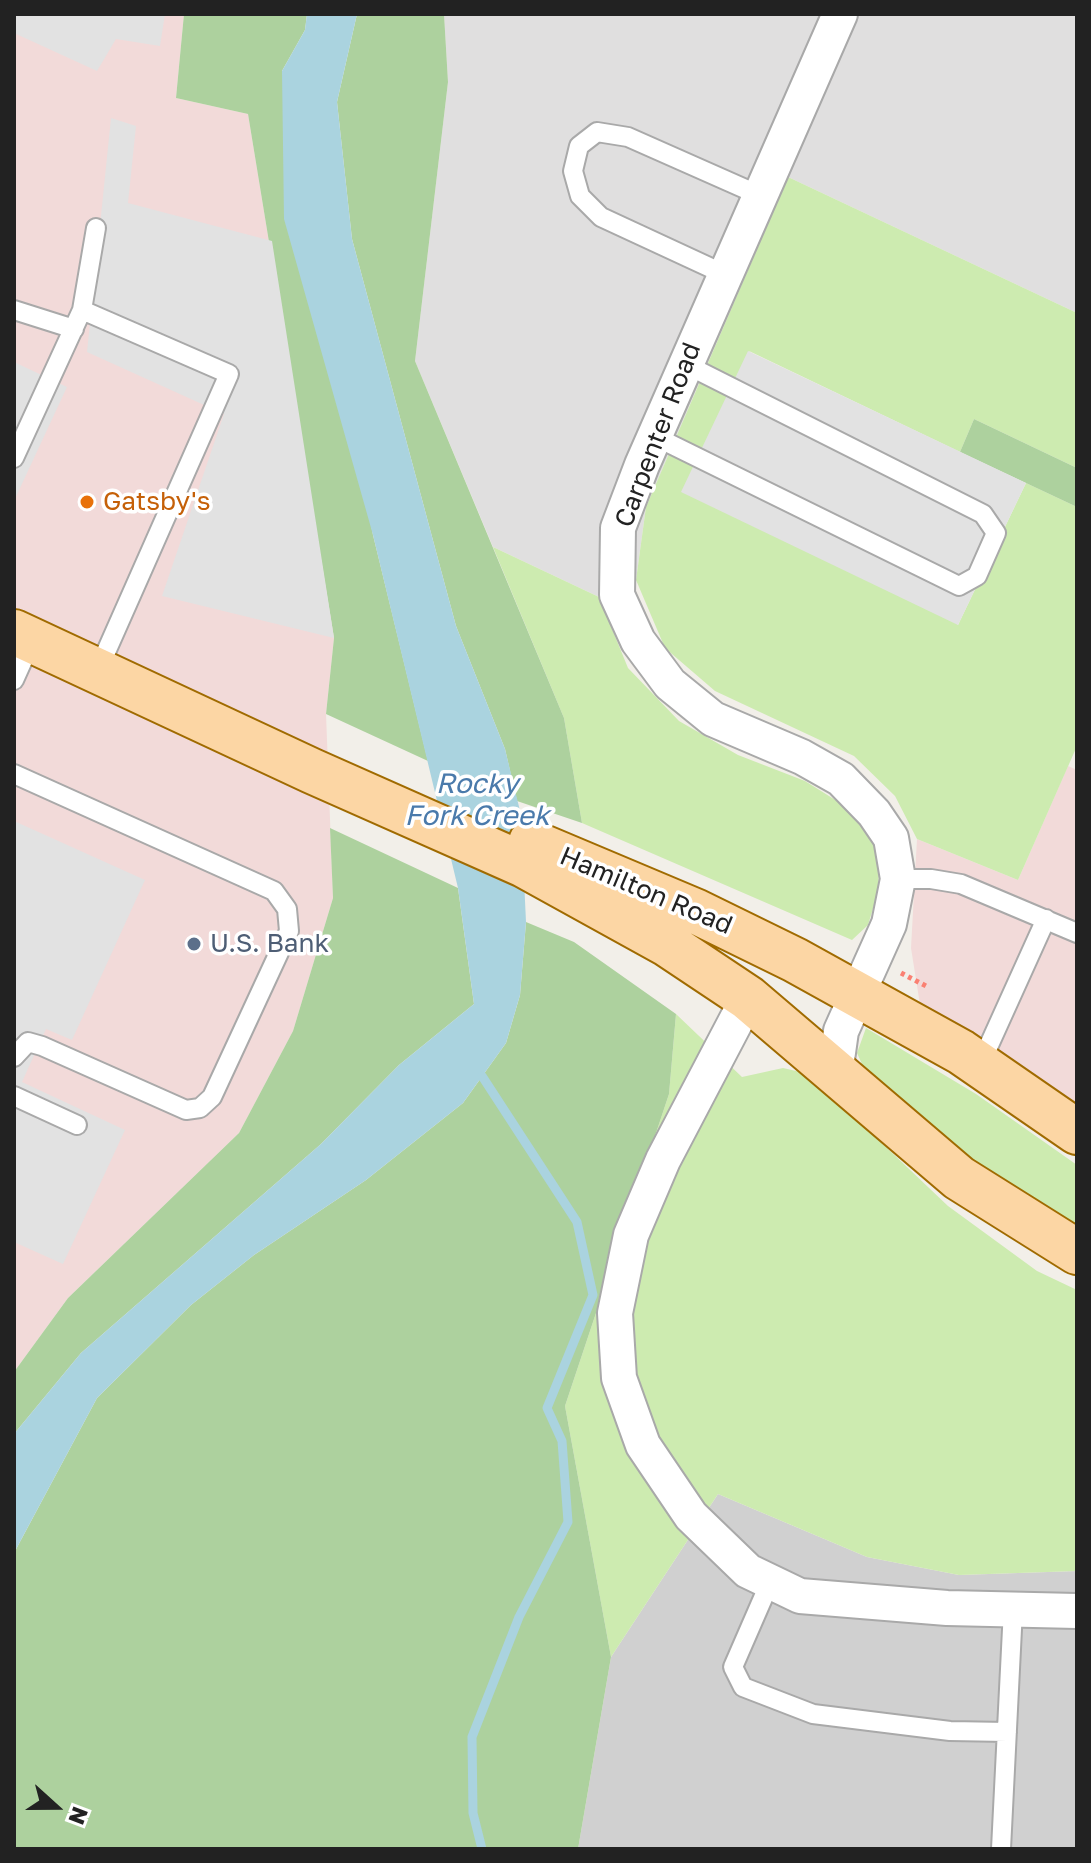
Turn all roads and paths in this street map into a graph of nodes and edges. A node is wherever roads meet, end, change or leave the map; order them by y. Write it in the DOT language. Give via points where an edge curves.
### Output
graph roads {
  1 [pos="840,14"];
  2 [pos="759,195"];
  3 [pos="96,228"];
  4 [pos="724,274"];
  5 [pos="14,310"];
  6 [pos="82,310"];
  7 [pos="74,329"];
  8 [pos="685,364"];
  9 [pos="654,436"];
  10 [pos="14,458"];
  11 [pos="23,636"];
  12 [pos="98,670"];
  13 [pos="14,680"];
  14 [pos="14,774"];
  15 [pos="898,879"];
  16 [pos="619,900"];
  17 [pos="1046,919"];
  18 [pos="1077,933"];
  19 [pos="859,994"];
  20 [pos="748,998"];
  21 [pos="14,1057"];
  22 [pos="980,1065"];
  23 [pos="849,1086"];
  24 [pos="14,1096"];
  25 [pos="77,1125"];
  26 [pos="1077,1132"];
  27 [pos="1077,1252"];
  28 [pos="1077,1272"];
  29 [pos="770,1582"];
  30 [pos="1013,1609"];
  31 [pos="1077,1611"];
  32 [pos="1007,1732"];
  33 [pos="1001,1849"];
  1 -- 2 [label="street, Carpenter Road"];
  2 -- 4 [label="street, Carpenter Road"];
  2 -- 4 [label="lane" via="628,137 597,132 579,146 573,171 580,196 601,217"];
  3 -- 6 [label="lane"];
  4 -- 8 [label="street, Carpenter Road"];
  5 -- 7 [label="lane"];
  6 -- 7 [label="lane"];
  6 -- 12 [label="lane" via="229,374"];
  7 -- 10 [label="lane"];
  8 -- 9 [label="street, Carpenter Road"];
  8 -- 9 [label="lane" via="983,514 996,533 977,576 959,586"];
  9 -- 15 [label="street, Carpenter Road" via="618,528 617,595 638,641 670,684 713,719 841,779 891,838"];
  11 -- 12 [label="main road, Hamilton Road"];
  11 -- 13 [label="lane"];
  12 -- 16 [label="main road, Hamilton Road" via="310,758 524,865"];
  14 -- 21 [label="lane" via="274,891 287,909 289,931 212,1097 200,1108 186,1110 28,1042"];
  15 -- 17 [label="lane" via="961,884"];
  15 -- 19 [label="street, Carpenter Road" via="889,924"];
  16 -- 19 [label="main road, Hamilton Road" via="754,938"];
  16 -- 20 [label="main road, Hamilton Road" via="667,944"];
  17 -- 18 [label="lane"];
  17 -- 22 [label="lane"];
  19 -- 22 [label="main road, Hamilton Road"];
  19 -- 23 [label="street, Carpenter Road" via="841,1031"];
  20 -- 23 [label="main road, Hamilton Road"];
  20 -- 29 [label="street" via="663,1160 631,1235 615,1313 619,1378 643,1445 691,1516 748,1571"];
  22 -- 26 [label="main road, Hamilton Road"];
  23 -- 27 [label="main road, Hamilton Road" via="959,1178"];
  23 -- 28 [label="main road, Hamilton Road" via="914,1159 960,1199"];
  24 -- 25 [label="lane"];
  29 -- 30 [label="street" via="800,1596"];
  29 -- 32 [label="lane" via="733,1667 743,1687 813,1714 950,1731"];
  30 -- 31 [label="street"];
  30 -- 32 [label="lane"];
  32 -- 33 [label="lane"];
}
